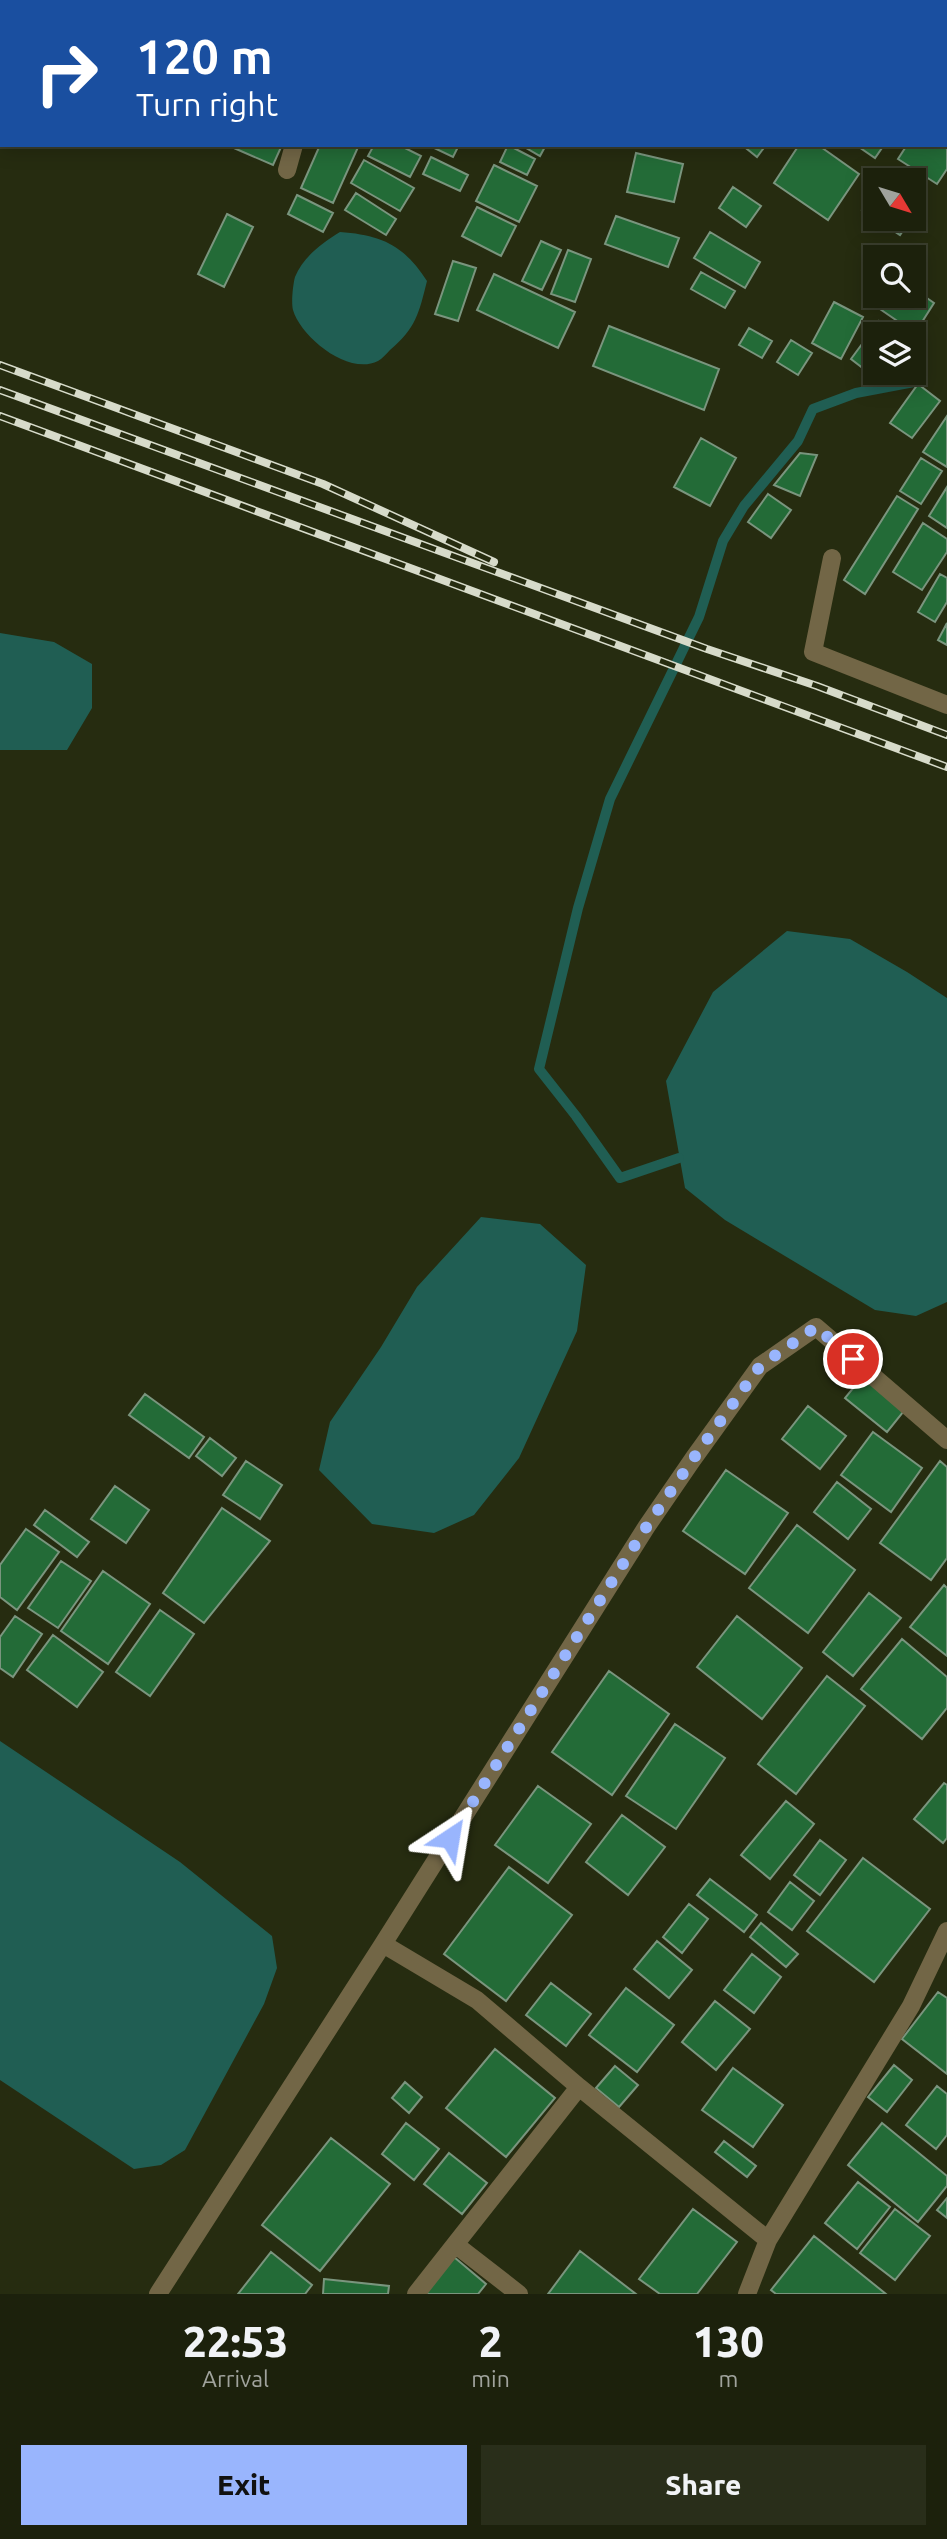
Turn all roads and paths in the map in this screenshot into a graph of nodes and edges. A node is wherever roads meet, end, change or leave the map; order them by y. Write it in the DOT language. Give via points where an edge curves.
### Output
graph roads {
  1 [pos="293,147"];
  2 [pos="287,170"];
  3 [pos="832,558"];
  4 [pos="947,705"];
  5 [pos="947,1440"];
  6 [pos="947,1931"];
  7 [pos="383,1944"];
  8 [pos="579,2087"];
  9 [pos="768,2241"];
  10 [pos="456,2245"];
  11 [pos="158,2294"];
  12 [pos="416,2294"];
  13 [pos="519,2294"];
  14 [pos="747,2294"];
  1 -- 2 [label="street"];
  3 -- 4 [label="street" via="813,652"];
  5 -- 7 [label="street" via="816,1327 760,1366 647,1526"];
  6 -- 9 [label="street" via="911,2006"];
  7 -- 8 [label="street" via="477,2000"];
  7 -- 11 [label="street"];
  8 -- 9 [label="street"];
  8 -- 10 [label="street"];
  9 -- 14 [label="street"];
  10 -- 12 [label="street"];
  10 -- 13 [label="street"];
}
